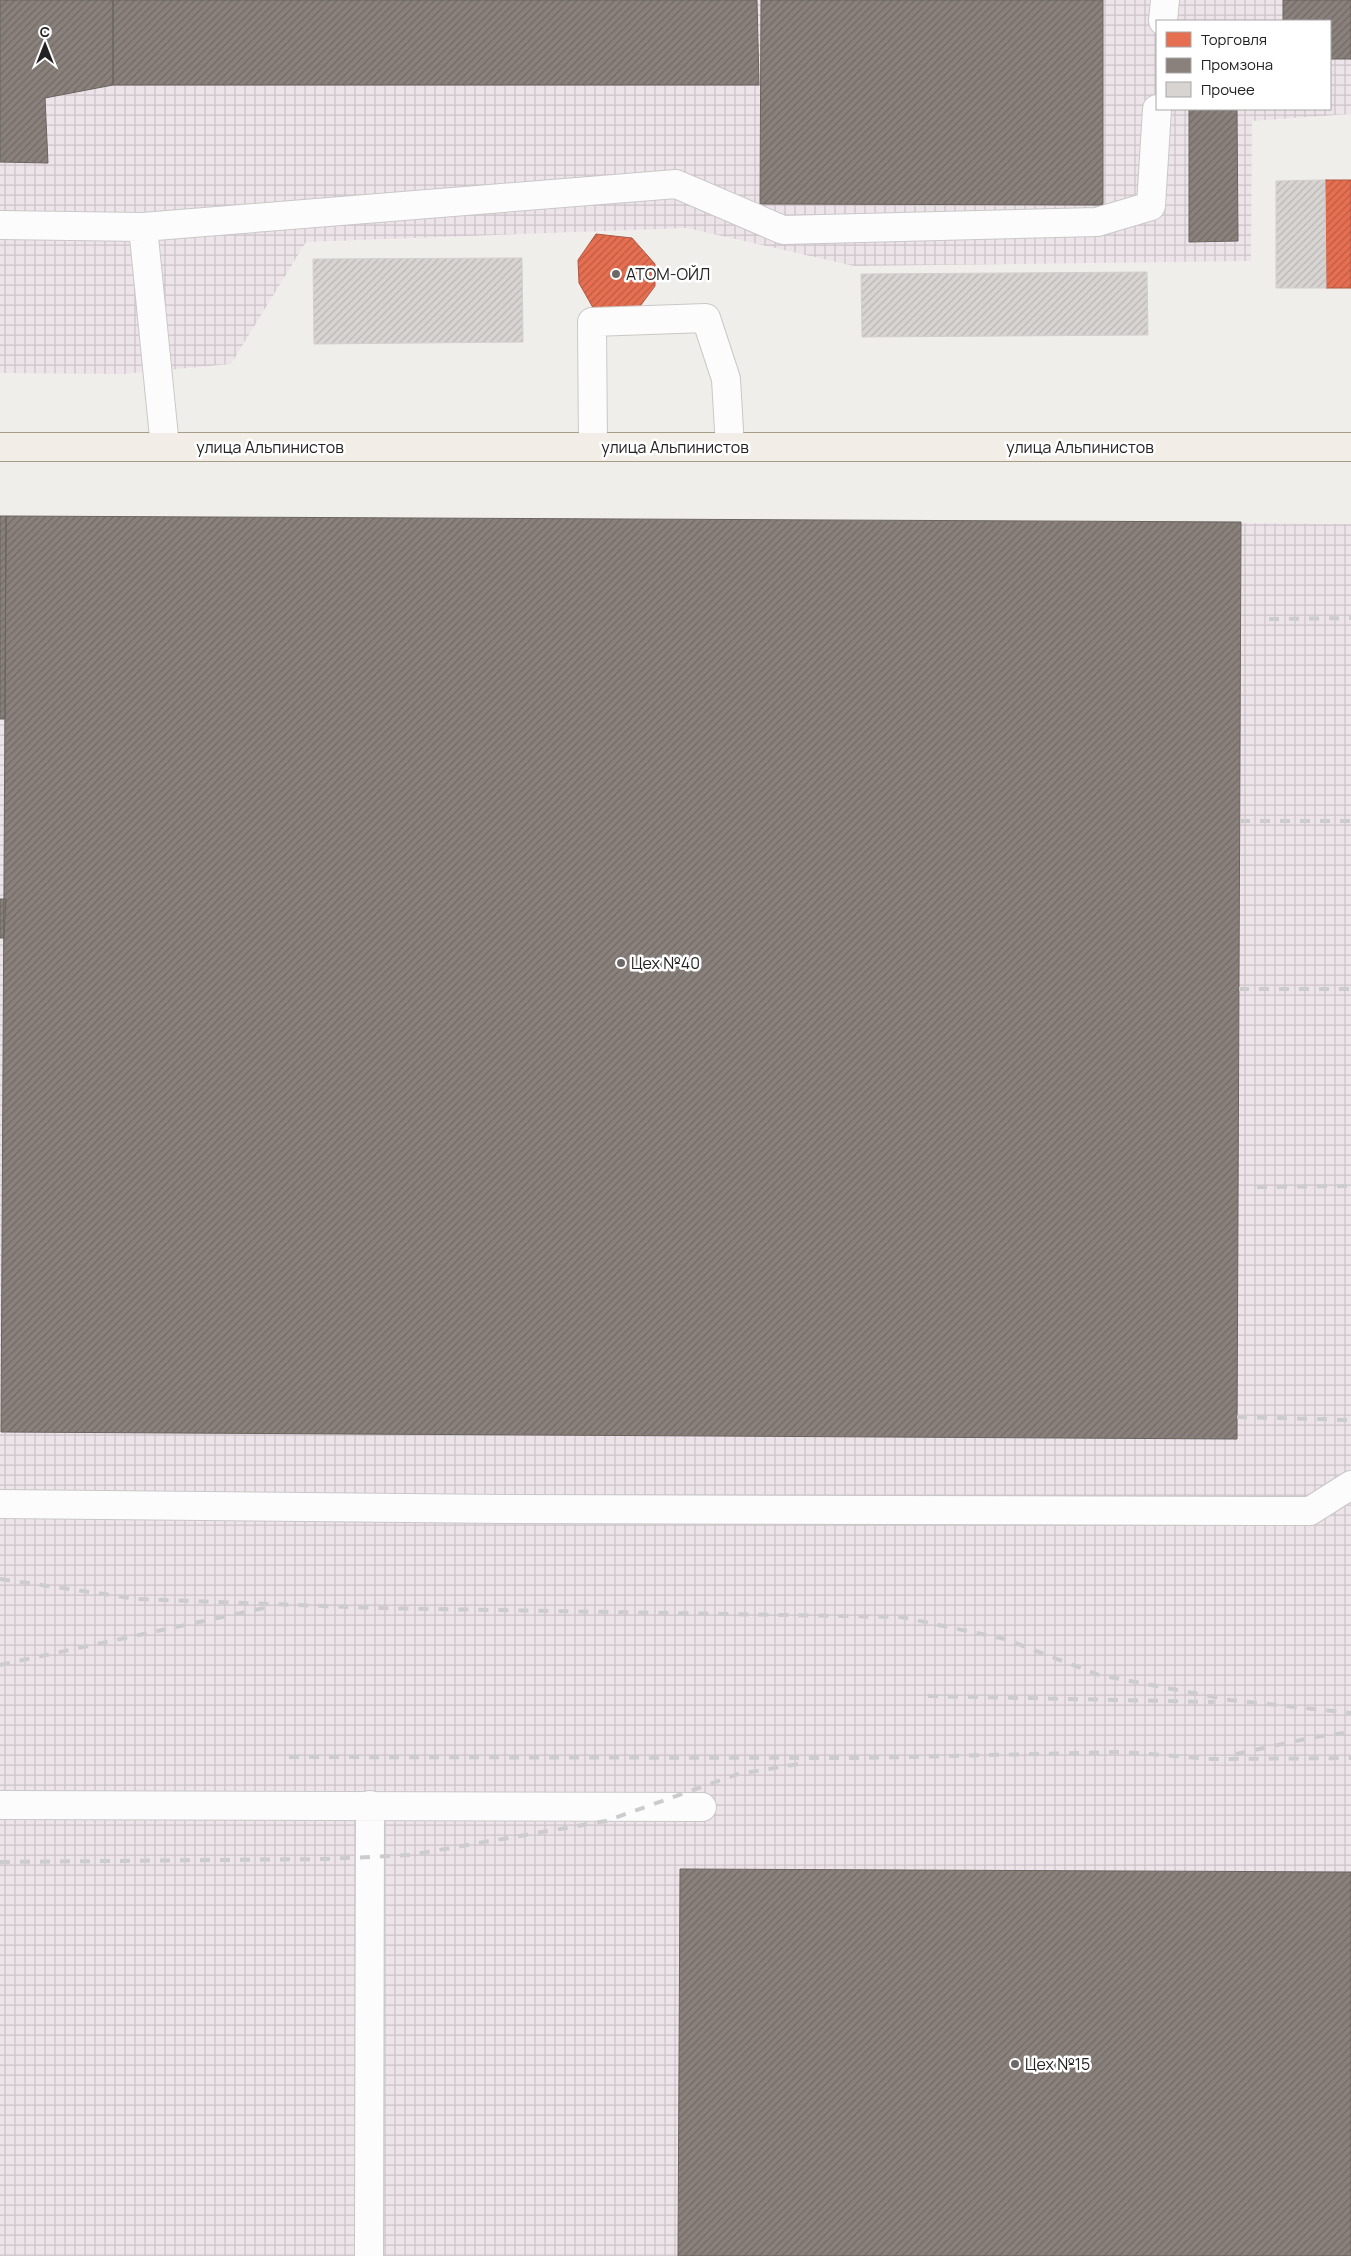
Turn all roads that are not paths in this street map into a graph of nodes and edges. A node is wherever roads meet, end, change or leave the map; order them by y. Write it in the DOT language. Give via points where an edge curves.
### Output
graph roads {
  1 [pos="1165,0"];
  2 [pos="1163,20"];
  3 [pos="1158,110"];
  4 [pos="0,225"];
  5 [pos="143,227"];
  6 [pos="0,447"];
  7 [pos="165,447"];
  8 [pos="593,447"];
  9 [pos="730,447"];
  10 [pos="1351,447"];
  11 [pos="1351,1485"];
  12 [pos="0,1504"];
  13 [pos="0,1805"];
  14 [pos="370,1805"];
  15 [pos="702,1807"];
  16 [pos="369,2256"];
  1 -- 2 [label="lane"];
  3 -- 5 [label="lane" via="1151,206 1097,222 782,230 676,184"];
  4 -- 5 [label="lane"];
  5 -- 7 [label="lane"];
  6 -- 7 [label="main road, улица Альпинистов"];
  7 -- 8 [label="main road, улица Альпинистов"];
  8 -- 9 [label="main road, улица Альпинистов"];
  8 -- 9 [label="lane" via="592,322 706,318 726,380"];
  9 -- 10 [label="main road, улица Альпинистов"];
  11 -- 12 [label="lane" via="1310,1511"];
  13 -- 14 [label="lane"];
  14 -- 15 [label="lane"];
  14 -- 16 [label="lane"];
}
